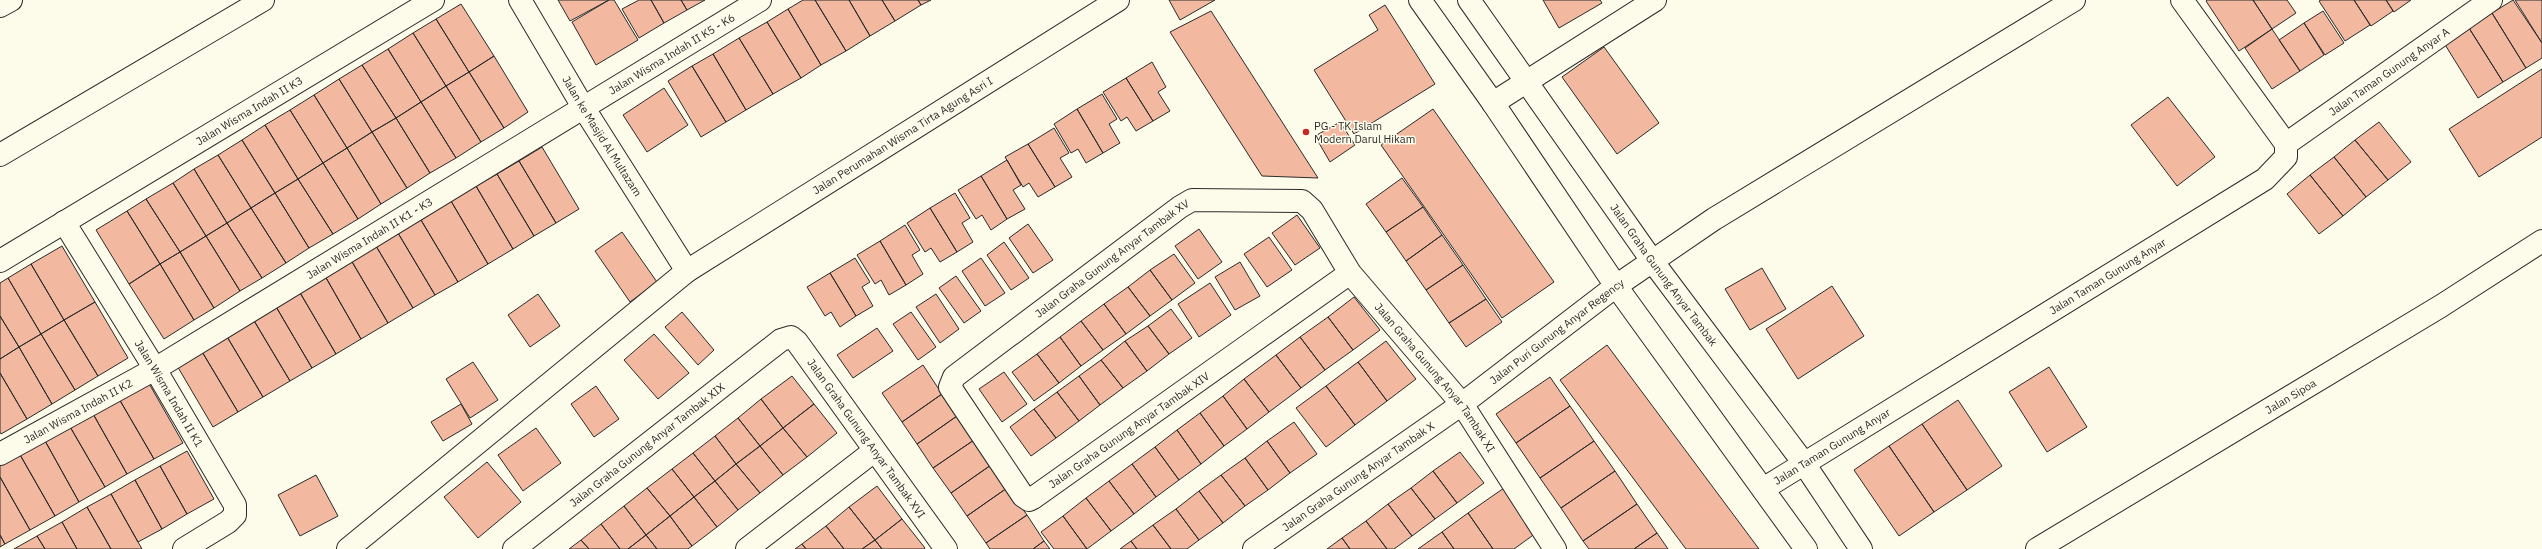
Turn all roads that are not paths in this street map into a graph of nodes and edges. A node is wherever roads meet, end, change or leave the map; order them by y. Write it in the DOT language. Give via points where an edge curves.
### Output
graph roads {
  1 [pos="11,0"];
  2 [pos="263,0"];
  3 [pos="520,0"];
  4 [pos="760,0"];
  5 [pos="1118,0"];
  6 [pos="1420,0"];
  7 [pos="1469,0"];
  8 [pos="1656,0"];
  9 [pos="2074,0"];
  10 [pos="2491,0"];
  11 [pos="2184,1"];
  12 [pos="425,2"];
  13 [pos="0,6"];
  14 [pos="1528,81"];
  15 [pos="1493,103"];
  16 [pos="583,107"];
  17 [pos="2286,144"];
  18 [pos="0,155"];
  19 [pos="1312,210"];
  20 [pos="64,222"];
  21 [pos="2542,241"];
  22 [pos="0,261"];
  23 [pos="1653,262"];
  24 [pos="687,271"];
  25 [pos="1350,273"];
  26 [pos="1616,286"];
  27 [pos="781,340"];
  28 [pos="155,368"];
  29 [pos="954,377"];
  30 [pos="1462,404"];
  31 [pos="874,451"];
  32 [pos="0,454"];
  33 [pos="1803,462"];
  34 [pos="1762,489"];
  35 [pos="1852,546"];
  36 [pos="184,549"];
  37 [pos="348,549"];
  38 [pos="514,549"];
  39 [pos="747,549"];
  40 [pos="946,549"];
  41 [pos="1254,549"];
  42 [pos="1555,549"];
  43 [pos="1806,549"];
  44 [pos="2037,549"];
  1 -- 13 [label="street"];
  2 -- 18 [label="street"];
  3 -- 16 [label="street, Jalan ke Masjid Al Multazam"];
  4 -- 16 [label="street, Jalan Wisma Indah II K5 - K6"];
  5 -- 24 [label="street, Jalan Perumahan Wisma Tirta Agung Asri I"];
  6 -- 15 [label="street"];
  7 -- 14 [label="street, Jalan Graha Gunung Anyar Tambak"];
  8 -- 14 [label="street"];
  9 -- 23 [label="street, Jalan Puri Gunung Anyar Regency" via="1714,219"];
  10 -- 17 [label="street, Jalan Taman Gunung Anyar A"];
  11 -- 17 [label="street"];
  12 -- 20 [label="street, Jalan Wisma Indah II K3"];
  14 -- 15 [label="street"];
  14 -- 23 [label="street, Jalan Graha Gunung Anyar Tambak"];
  15 -- 26 [label="street"];
  16 -- 24 [label="street, Jalan ke Masjid Al Multazam"];
  16 -- 28 [label="street, Jalan Wisma Indah II K1 - K3"];
  17 -- 33 [label="street, Jalan Taman Gunung Anyar" via="2286,157 2265,179"];
  19 -- 25 [label="street, Jalan Graha Gunung Anyar Tambak XI"];
  19 -- 29 [label="street, Jalan Graha Gunung Anyar Tambak XV" via="1302,201 1192,200"];
  20 -- 22 [label="street, Jalan Wisma Indah II K3"];
  20 -- 28 [label="street, Jalan Wisma Indah II K1"];
  21 -- 44 [label="street, Jalan Sipoa" via="2441,306"];
  23 -- 26 [label="street, Jalan Puri Gunung Anyar Regency"];
  23 -- 33 [label="street, Jalan Graha Gunung Anyar Tambak"];
  24 -- 37 [label="street, Jalan Perumahan Wisma Tirta Agung Asri I"];
  25 -- 29 [label="street, Jalan Graha Gunung Anyar Tambak XIV" via="1029,500 1023,496 950,386"];
  25 -- 30 [label="street, Jalan Graha Gunung Anyar Tambak XI"];
  26 -- 30 [label="street, Jalan Puri Gunung Anyar Regency"];
  26 -- 34 [label="street"];
  27 -- 31 [label="street, Jalan Graha Gunung Anyar Tambak XVI" via="791,338 797,342"];
  27 -- 38 [label="street, Jalan Graha Gunung Anyar Tambak XIX"];
  28 -- 32 [label="street, Jalan Wisma Indah II K2"];
  28 -- 36 [label="street, Jalan Wisma Indah II K1" via="235,505 235,514 228,522"];
  30 -- 41 [label="street, Jalan Graha Gunung Anyar Tambak X"];
  30 -- 42 [label="street, Jalan Graha Gunung Anyar Tambak XI"];
  31 -- 39 [label="street"];
  31 -- 40 [label="street, Jalan Graha Gunung Anyar Tambak XVI"];
  33 -- 34 [label="street, Jalan Taman Gunung Anyar"];
  33 -- 35 [label="street, Jalan Graha Gunung Anyar Tambak"];
  34 -- 43 [label="street"];
}
